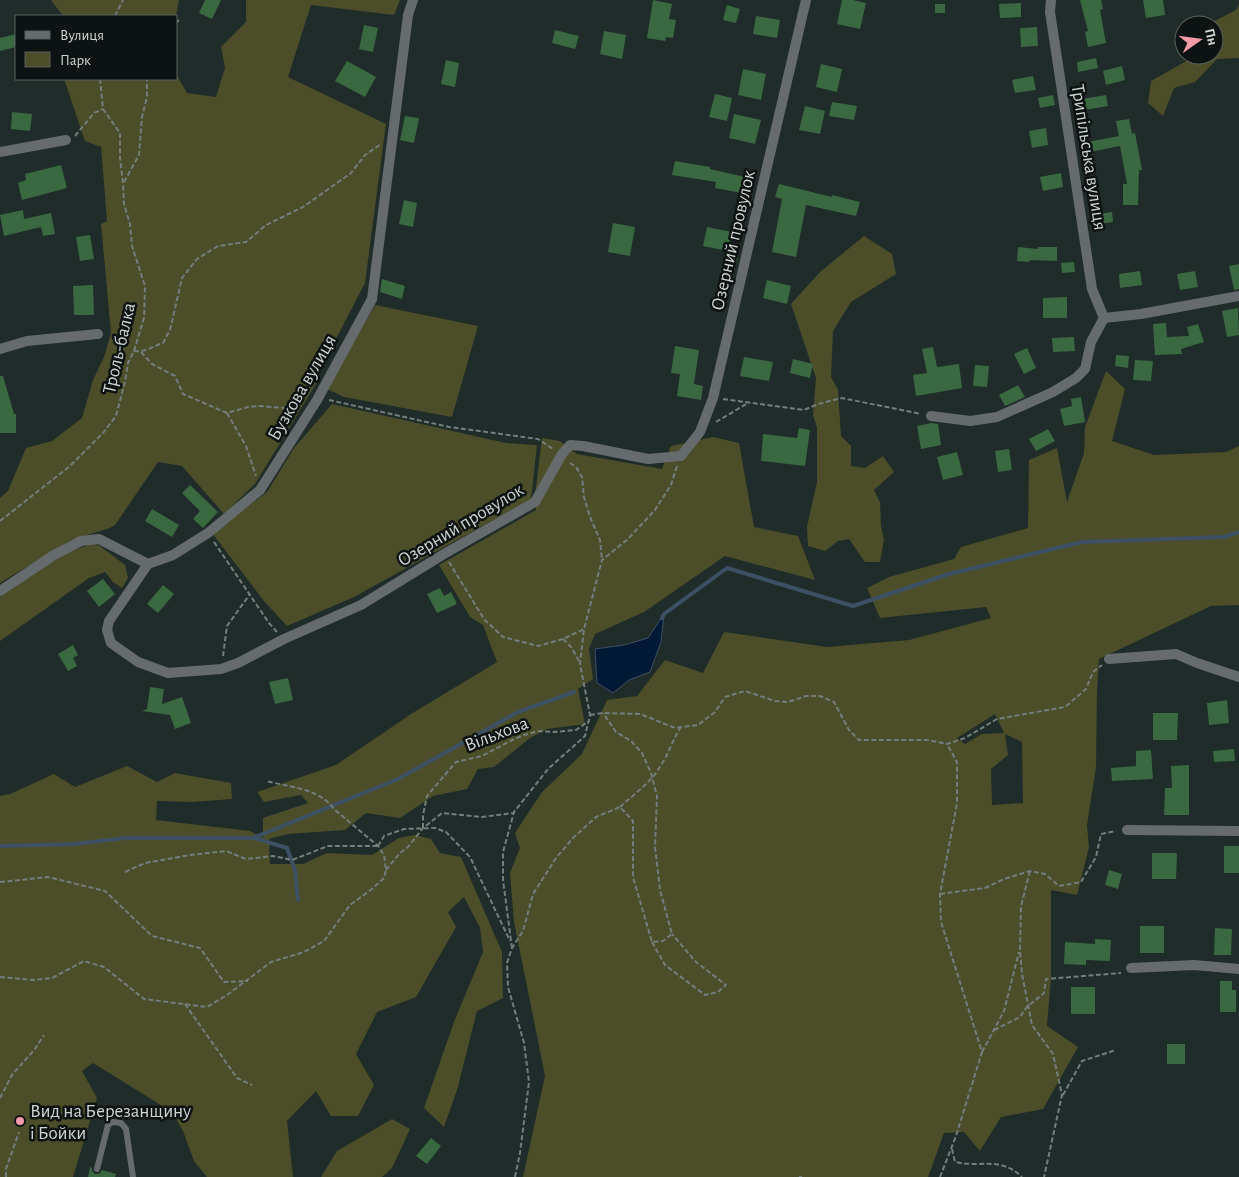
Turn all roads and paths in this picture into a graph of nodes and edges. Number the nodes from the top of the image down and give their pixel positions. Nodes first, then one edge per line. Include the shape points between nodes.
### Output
1 (123, 0) edge
2 (413, 0) edge
3 (806, 0) edge
4 (1051, 0) edge
5 (116, 15) edge
6 (100, 80) edge
7 (147, 80) edge
8 (103, 109) junction
9 (394, 136) junction
10 (66, 140) joint
11 (0, 152) edge
12 (123, 183) junction
13 (1239, 296) edge
14 (1104, 318) junction
15 (98, 334) dead end
16 (0, 349) edge
17 (134, 351) junction
18 (141, 352) junction
19 (713, 398) junction
20 (316, 400) junction
21 (748, 403) junction
22 (227, 413) junction
23 (931, 416) joint
24 (716, 422) dead end
25 (562, 454) junction
26 (681, 456) junction
27 (260, 490) junction
28 (0, 521) edge
29 (208, 533) junction
30 (444, 554) junction
31 (602, 560) junction
32 (148, 564) junction
33 (0, 591) edge
34 (250, 594) junction
35 (584, 629) junction
36 (284, 639) junction
37 (563, 639) junction
38 (1109, 659) joint
39 (580, 664) junction
40 (221, 669) junction
41 (1239, 677) edge
42 (603, 713) junction
43 (590, 715) junction
44 (589, 720) junction
45 (681, 727) junction
46 (947, 744) junction
47 (652, 777) junction
48 (266, 781) dead end
49 (620, 807) junction
50 (514, 812) junction
51 (423, 828) junction
52 (1127, 830) joint
53 (1239, 831) edge
54 (378, 846) junction
55 (386, 870) junction
56 (1030, 871) junction
57 (125, 872) dead end
58 (0, 882) edge
59 (940, 894) junction
60 (672, 934) junction
61 (652, 942) junction
62 (511, 943) junction
63 (512, 948) junction
64 (1020, 950) junction
65 (1131, 968) joint
66 (1239, 969) edge
67 (0, 977) edge
68 (248, 981) junction
69 (185, 1004) junction
70 (1027, 1007) junction
71 (994, 1030) junction
72 (44, 1035) dead end
73 (1116, 1050) dead end
74 (982, 1052) junction
75 (252, 1085) dead end
76 (1062, 1095) junction
77 (0, 1098) edge
78 (19, 1132) dead end
79 (952, 1147) junction
80 (97, 1169) dead end
81 (6, 1177) edge
82 (133, 1177) edge
83 (515, 1177) edge
84 (940, 1177) edge
85 (1022, 1177) edge
86 (1044, 1177) edge

1 - 5 path
2 - 9 street, Бузкова вулиця via 408,15
3 - 19 street, Озерний провулок
4 - 14 street, Трипільська вулиця via 1050,12 1092,289
6 - 8 path, Троль-балка
7 - 12 path via 139,155
8 - 10 path via 94,113 78,134
8 - 12 path, Троль-балка via 120,133
9 - 18 path via 365,155 351,174 303,207 266,225 246,242 218,246 197,259 182,278 170,330 163,343
9 - 20 street, Бузкова вулиця via 372,299
10 - 11 street
12 - 17 path, Троль-балка via 132,246 145,286 144,318
13 - 14 street
14 - 23 street via 1091,342 1085,369 1053,392 997,417 970,421
15 - 16 street via 27,341
17 - 18 path
17 - 28 path, Троль-балка via 128,362 116,416 103,433 70,466
18 - 22 path via 152,364 175,376 183,394
19 - 21 path
19 - 26 street, Озерний провулок via 700,432
20 - 22 path via 284,408 259,406
20 - 25 path via 449,427 538,439
20 - 27 street, Бузкова вулиця
21 - 23 path via 804,410 842,398
21 - 24 path
22 - 27 path via 246,446
25 - 26 street via 570,445 648,459
25 - 30 street, Озерний провулок via 535,502
25 - 31 path via 582,477 590,517 600,540
26 - 31 path via 671,485 655,510 628,539
27 - 29 street, Бузкова вулиця
29 - 32 street, Бузкова вулиця via 173,555
29 - 34 path
30 - 36 street, Озерний провулок via 361,605
30 - 37 path via 484,619 503,637 538,646
31 - 35 path
32 - 33 street via 99,539 82,541 54,555
32 - 40 street, Озерний провулок via 109,621 107,630 111,643 138,662 168,673
34 - 36 path
34 - 40 path via 226,626
35 - 37 path
35 - 39 path
36 - 40 street, Озерний провулок
37 - 39 path
38 - 41 street via 1176,654
38 - 46 path via 1093,672 1086,689 1065,707 997,719 965,738
39 - 43 path
42 - 43 path
42 - 45 path via 640,714 675,728
42 - 47 path via 616,732 642,753
43 - 44 path
44 - 50 path via 585,736 548,769
44 - 51 path, Вільхова via 576,730 539,731 524,735 482,756 456,762 427,796
45 - 46 path via 698,725 715,712 725,697 745,691 775,701 820,696 834,702 849,730 859,740 927,740
45 - 47 path
46 - 59 path via 957,762 957,803
47 - 49 path
47 - 60 path via 657,796 655,847 660,890
48 - 54 path via 313,792 329,802 334,810
49 - 61 path via 632,821 633,877
49 - 63 path via 596,817 556,858 533,894 523,931
50 - 51 path via 482,817 442,813
50 - 62 path via 503,852
51 - 54 path via 404,829 384,836
51 - 55 path
51 - 62 path via 446,832 470,857
52 - 53 street
52 - 56 path via 1101,834 1096,857 1081,882 1058,886 1045,874
54 - 55 path via 384,855
54 - 57 path via 328,846 292,860 273,856 246,860 226,851 145,863
55 - 68 path via 384,878 350,905 324,941 304,952 271,962
56 - 59 path via 985,888
56 - 64 path via 1021,906
58 - 68 path via 48,877 105,890 152,936 200,948 224,982
59 - 74 path via 941,922
60 - 61 path via 663,941
60 - 61 path via 696,962 726,985 718,992 704,994 665,964
62 - 63 path
63 - 83 path via 507,963 508,988 524,1043 529,1082
64 - 70 path
64 - 71 path via 1004,1011
65 - 66 street via 1194,965
65 - 70 path via 1128,972 1046,980 1044,992
67 - 69 path via 52,978 84,961 104,968 144,999
68 - 69 path via 207,1007
69 - 75 path via 237,1078
70 - 71 path via 1020,1017
70 - 76 path via 1032,1025 1053,1054
71 - 74 path
72 - 77 path via 12,1076
73 - 76 path via 1082,1061
74 - 79 path
76 - 86 path
78 - 81 path
79 - 84 path
79 - 85 path via 955,1162 1012,1167
80 - 82 lane via 108,1125 121,1123 126,1129

